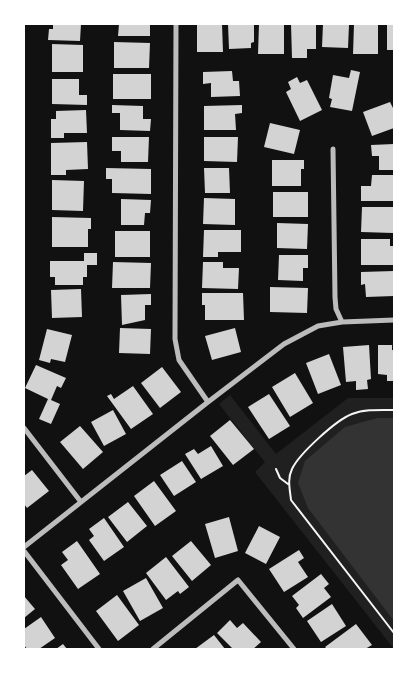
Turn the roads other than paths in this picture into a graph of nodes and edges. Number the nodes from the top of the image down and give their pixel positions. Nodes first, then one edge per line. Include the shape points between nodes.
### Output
1 (176, 24) edge
2 (333, 149) dead end
3 (394, 320) edge
4 (342, 322) junction
5 (208, 402) junction
6 (24, 428) edge
7 (81, 502) junction
8 (24, 549) edge
9 (99, 649) edge
10 (153, 649) edge
11 (294, 649) edge

1 - 5 street via 175,340 179,360
2 - 4 street via 334,297
3 - 4 street
4 - 5 street via 318,326 284,344
5 - 7 street
6 - 7 street
7 - 8 street
8 - 9 street
10 - 11 street via 238,580

